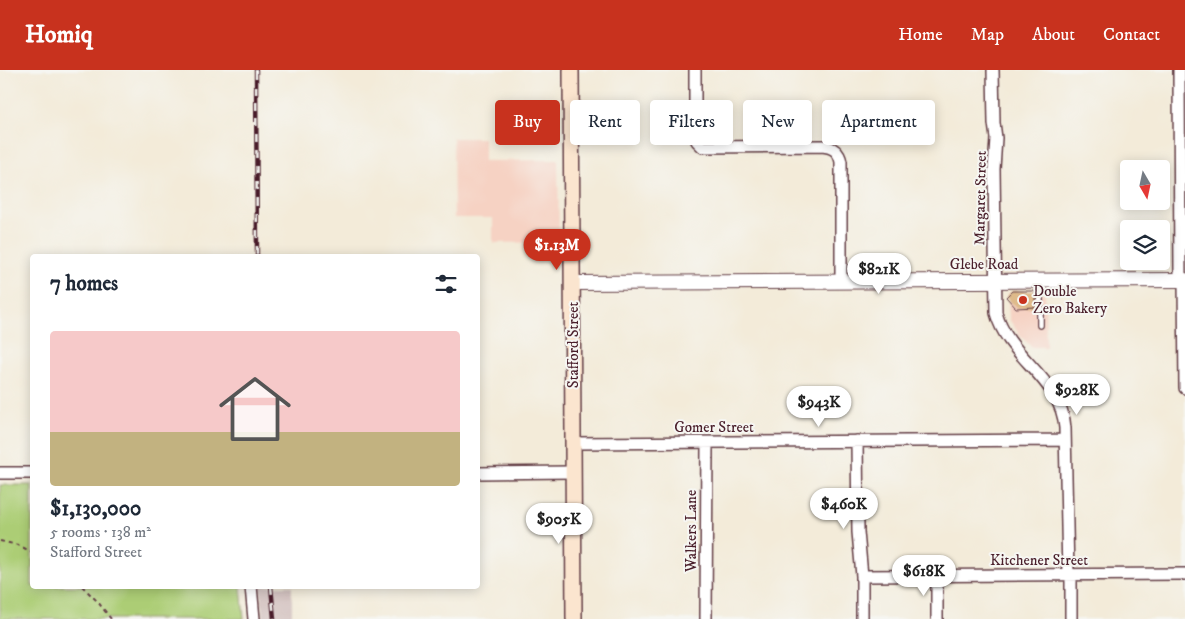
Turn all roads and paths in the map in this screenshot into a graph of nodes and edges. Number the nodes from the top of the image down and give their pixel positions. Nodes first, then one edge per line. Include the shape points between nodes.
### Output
1 (571, 70) edge
2 (695, 70) edge
3 (993, 70) edge
4 (1179, 70) edge
5 (994, 280) junction
6 (1040, 280) junction
7 (1183, 280) edge
8 (841, 281) junction
9 (572, 282) junction
10 (1040, 325) dead end
11 (1185, 388) edge
12 (1065, 440) junction
13 (857, 441) junction
14 (573, 443) junction
15 (707, 443) junction
16 (480, 472) edge
17 (573, 472) junction
18 (0, 473) edge
19 (30, 473) edge
20 (0, 541) edge
21 (30, 551) edge
22 (1185, 574) edge
23 (937, 575) junction
24 (1069, 575) junction
25 (862, 576) junction
26 (85, 589) edge
27 (251, 589) edge
28 (111, 619) edge
29 (254, 619) edge
30 (574, 619) edge
31 (706, 619) edge
32 (862, 619) edge
33 (937, 619) edge
34 (1071, 619) edge

1 - 9 main road, Stafford Street
2 - 8 street via 696,136 703,147 822,146 839,154
3 - 5 street, Margaret Street via 996,138
4 - 7 street
5 - 6 street, Glebe Road
5 - 8 street, Glebe Road
5 - 12 street, Margaret Street via 1000,328 1058,400 1064,418
6 - 7 street, Glebe Road
6 - 10 lane
7 - 11 street
8 - 9 street, Glebe Road
9 - 14 main road, Stafford Street
12 - 13 street, Gomer Street
12 - 24 street, Margaret Street
13 - 15 street, Gomer Street
13 - 25 street
14 - 15 street, Gomer Street
14 - 17 main road, Stafford Street
15 - 31 street, Walkers Lane
16 - 17 street
17 - 30 main road, Stafford Street
18 - 19 street
20 - 21 path
22 - 24 street, Kitchener Street
23 - 24 street, Kitchener Street
23 - 25 street, Kitchener Street
23 - 33 street
24 - 34 street, Margaret Street
25 - 32 street
26 - 28 path
27 - 29 street

